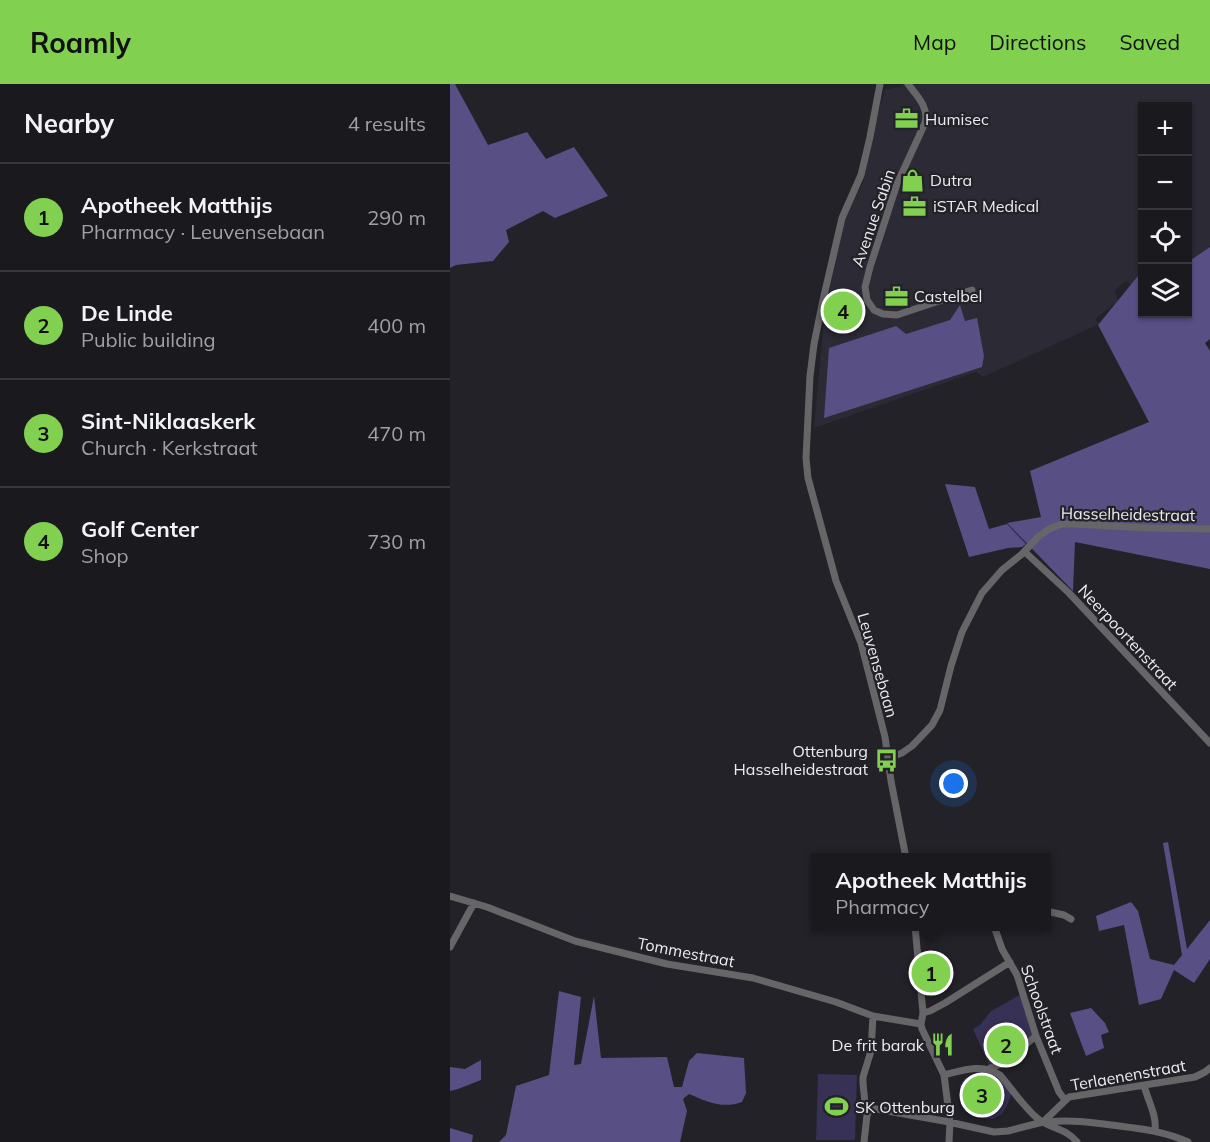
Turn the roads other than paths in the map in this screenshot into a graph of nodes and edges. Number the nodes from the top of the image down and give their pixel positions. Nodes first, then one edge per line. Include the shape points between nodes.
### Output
1 (908, 84) edge
2 (881, 85) edge
3 (972, 290) dead end
4 (1210, 529) edge
5 (1025, 552) junction
6 (1210, 743) edge
7 (888, 758) junction
8 (905, 853) edge
9 (450, 896) edge
10 (474, 903) junction
11 (1051, 912) edge
12 (1071, 919) dead end
13 (915, 931) edge
14 (995, 931) edge
15 (450, 947) edge
16 (1010, 962) junction
17 (923, 1012) junction
18 (873, 1016) junction
19 (921, 1024) junction
20 (1036, 1036) junction
21 (1001, 1065) junction
22 (989, 1068) junction
23 (1210, 1068) edge
24 (944, 1074) junction
25 (1000, 1075) junction
26 (1144, 1085) junction
27 (1065, 1100) junction
28 (870, 1110) junction
29 (950, 1122) junction
30 (1044, 1122) junction
31 (1155, 1130) junction
32 (864, 1142) edge
33 (949, 1142) edge
34 (1077, 1142) edge
35 (1188, 1142) edge

1 - 3 street, Avenue Sabin via 924,106 927,118 897,184 870,267 865,287 867,300 874,310 897,315
2 - 7 street, Leuvensebaan via 861,175 842,218 823,300 812,359 806,468 837,581 861,643
4 - 5 street, Hasselheidestraat via 1062,524 1038,537
5 - 6 street, Neerpoortenstraat via 1069,593
5 - 7 street, Hasselheidestraat via 982,592 962,632 940,710 932,725 912,746
7 - 8 street, Leuvensebaan
9 - 10 street, Tommestraat
10 - 15 street
10 - 18 street, Tommestraat via 574,941 667,964 753,978
11 - 12 street
13 - 17 street
14 - 16 street, Schoolstraat
16 - 17 street via 945,1003
16 - 20 street, Schoolstraat
17 - 19 street
18 - 19 street, Tommestraat
18 - 28 street via 872,1049 863,1077 865,1103
19 - 24 street
20 - 21 street
20 - 27 street, Schoolstraat
21 - 22 street
21 - 25 street
22 - 24 street
22 - 25 street
23 - 26 street, Terlaenenstraat via 1195,1077
24 - 29 street
25 - 30 street
26 - 27 street, Terlaenenstraat
26 - 31 street
27 - 30 street, Terlaenenstraat
28 - 29 street
28 - 32 street
29 - 30 street via 994,1132
29 - 33 street
30 - 31 street via 1092,1122
30 - 34 street via 1065,1131
31 - 35 street

